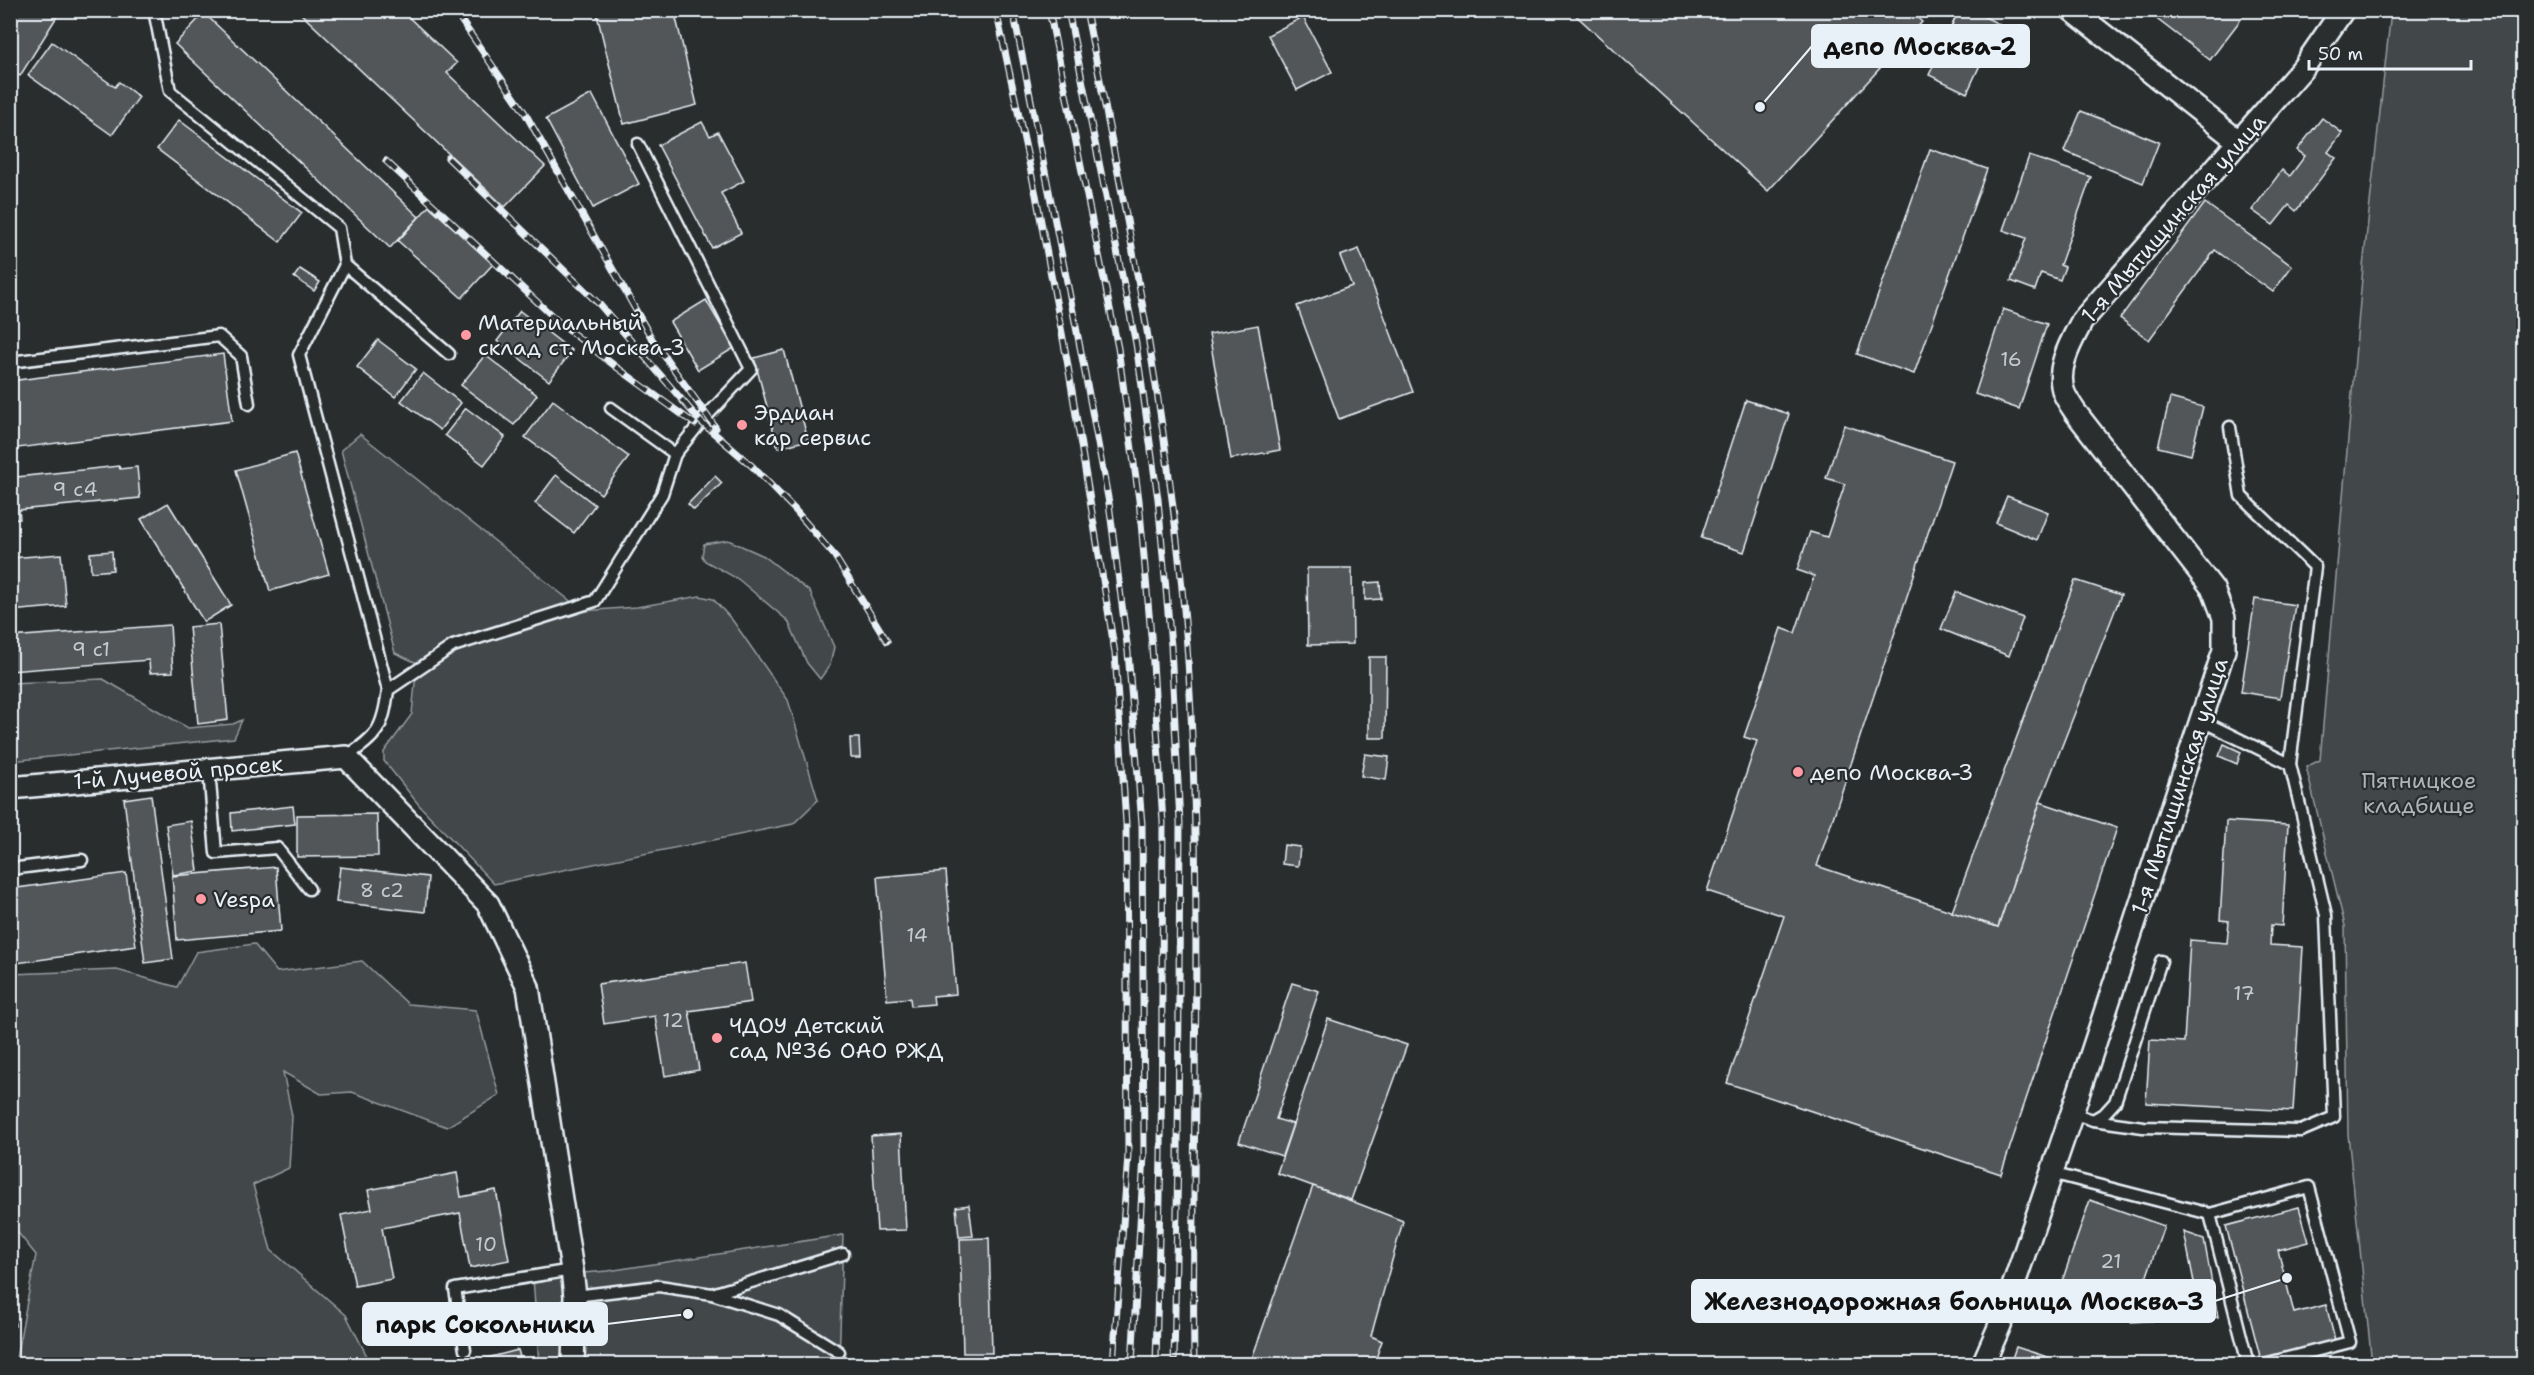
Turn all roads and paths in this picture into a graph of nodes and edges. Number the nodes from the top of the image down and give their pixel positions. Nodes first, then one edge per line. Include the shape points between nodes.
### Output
1 (154, 10) edge
2 (2072, 10) edge
3 (2343, 10) edge
4 (2238, 141) junction
5 (638, 144) dead end
6 (345, 265) junction
7 (449, 354) dead end
8 (10, 362) edge
9 (249, 404) dead end
10 (611, 408) dead end
11 (2230, 427) dead end
12 (675, 454) junction
13 (388, 690) junction
14 (2200, 720) junction
15 (346, 757) junction
16 (2290, 764) junction
17 (209, 770) junction
18 (10, 788) edge
19 (82, 860) dead end
20 (10, 869) edge
21 (309, 889) dead end
22 (2161, 961) dead end
23 (2072, 1113) junction
24 (2093, 1120) junction
25 (2051, 1173) junction
26 (2210, 1214) junction
27 (843, 1254) dead end
28 (572, 1270) junction
29 (712, 1294) junction
30 (575, 1296) junction
31 (465, 1350) dead end
32 (839, 1353) dead end
33 (573, 1365) edge
34 (1983, 1365) edge
35 (2248, 1365) edge
36 (2264, 1365) edge

1 - 6 lane via 170,91 339,228
2 - 4 street
3 - 4 street, 1-я Мытищинская улица via 2302,68
4 - 14 street, 1-я Мытищинская улица via 2082,321 2062,370 2064,392 2076,413 2212,589 2224,618 2224,650
5 - 12 lane via 751,369
6 - 7 lane
6 - 13 lane via 299,355
8 - 9 lane via 219,336 242,356
10 - 12 lane
11 - 16 lane via 2241,496 2315,567
12 - 13 lane via 662,494 595,600 453,646
13 - 15 lane via 384,718 372,740
14 - 16 lane
14 - 23 street, 1-я Мытищинская улица
15 - 17 street, 1-й Лучевой просек
15 - 28 street via 488,904 528,987
16 - 24 lane via 2326,915 2334,1118 2301,1131 2143,1127
17 - 18 street, 1-й Лучевой просек
17 - 21 lane via 216,853 277,848
19 - 20 lane
22 - 24 lane via 2115,1102
23 - 24 lane
23 - 25 street, 1-я Мытищинская улица
25 - 26 lane
25 - 34 street, 1-я Мытищинская улица
26 - 35 lane
26 - 36 lane via 2309,1187 2350,1342
27 - 29 lane
28 - 30 street
28 - 31 lane via 455,1289
29 - 30 lane via 659,1286
29 - 32 lane via 778,1315
30 - 33 street

